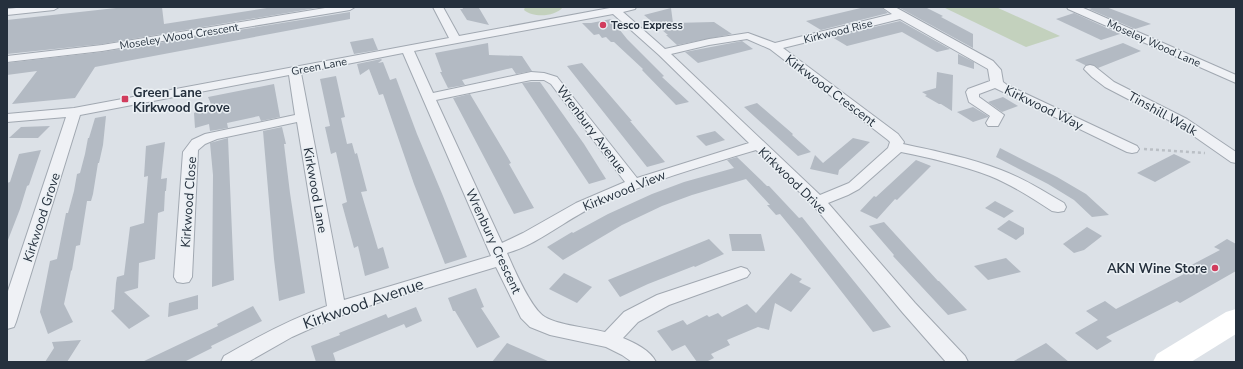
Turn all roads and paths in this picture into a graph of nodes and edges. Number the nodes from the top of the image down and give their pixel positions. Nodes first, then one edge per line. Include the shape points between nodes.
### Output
1 (54, 7) edge
2 (350, 7) edge
3 (438, 7) edge
4 (631, 7) edge
5 (887, 7) edge
6 (1072, 7) edge
7 (615, 10) junction
8 (7, 12) edge
9 (902, 15) junction
10 (456, 40) junction
11 (774, 47) junction
12 (407, 49) junction
13 (663, 53) junction
14 (7, 59) edge
15 (1090, 69) dead end
16 (294, 70) junction
17 (1236, 79) edge
18 (996, 83) junction
19 (428, 98) junction
20 (74, 112) junction
21 (303, 117) junction
22 (7, 118) edge
23 (993, 123) dead end
24 (758, 145) junction
25 (897, 147) junction
26 (1132, 149) joint
27 (1207, 153) dead end
28 (1236, 159) edge
29 (634, 184) junction
30 (818, 201) junction
31 (1058, 207) dead end
32 (499, 255) junction
33 (741, 273) dead end
34 (183, 277) dead end
35 (337, 310) junction
36 (1236, 320) edge
37 (7, 322) edge
38 (608, 340) junction
39 (231, 362) edge
40 (646, 362) edge
41 (958, 362) edge
42 (1167, 362) edge

1 - 8 street
2 - 14 street, Moseley Wood Crescent via 102,48
3 - 10 street
4 - 7 street, Green Lane
5 - 9 street, Kirkwood Way
6 - 17 street, Moseley Wood Lane
7 - 10 street, Green Lane
7 - 13 street, Kirkwood Drive
9 - 11 street, Kirkwood Rise
9 - 18 street, Kirkwood Way via 989,62 997,71
10 - 12 street, Green Lane
11 - 13 street, Kirkwood Crescent via 748,36
11 - 25 street, Kirkwood Crescent via 888,132 897,142
12 - 16 street, Green Lane
12 - 19 street, Wrenbury Crescent
13 - 24 street, Kirkwood Drive
15 - 28 street, Tinshill Walk via 1107,83 1217,143
16 - 20 street, Green Lane
16 - 21 street, Kirkwood Lane
18 - 23 street via 972,92 973,99 997,115
18 - 26 street, Kirkwood Way
19 - 29 street, Wrenbury Avenue via 531,76 551,78
19 - 32 street, Wrenbury Crescent
20 - 22 street, Green Lane
20 - 37 street, Kirkwood Grove
21 - 34 street, Kirkwood Close via 214,136 193,146 190,152
21 - 35 street, Kirkwood Lane
24 - 29 street, Kirkwood View
24 - 30 street, Kirkwood Drive
25 - 30 street via 854,186
25 - 31 street via 942,157 997,174
26 - 27 path
29 - 32 street, Kirkwood View via 562,217
30 - 41 street, Kirkwood Drive
32 - 35 street, Kirkwood Avenue
32 - 38 street, Wrenbury Crescent via 528,313 537,322 566,333
33 - 38 street via 663,300 631,317
35 - 39 street, Kirkwood Avenue via 277,336
36 - 42 street
38 - 40 street, Wrenbury Crescent via 629,349

